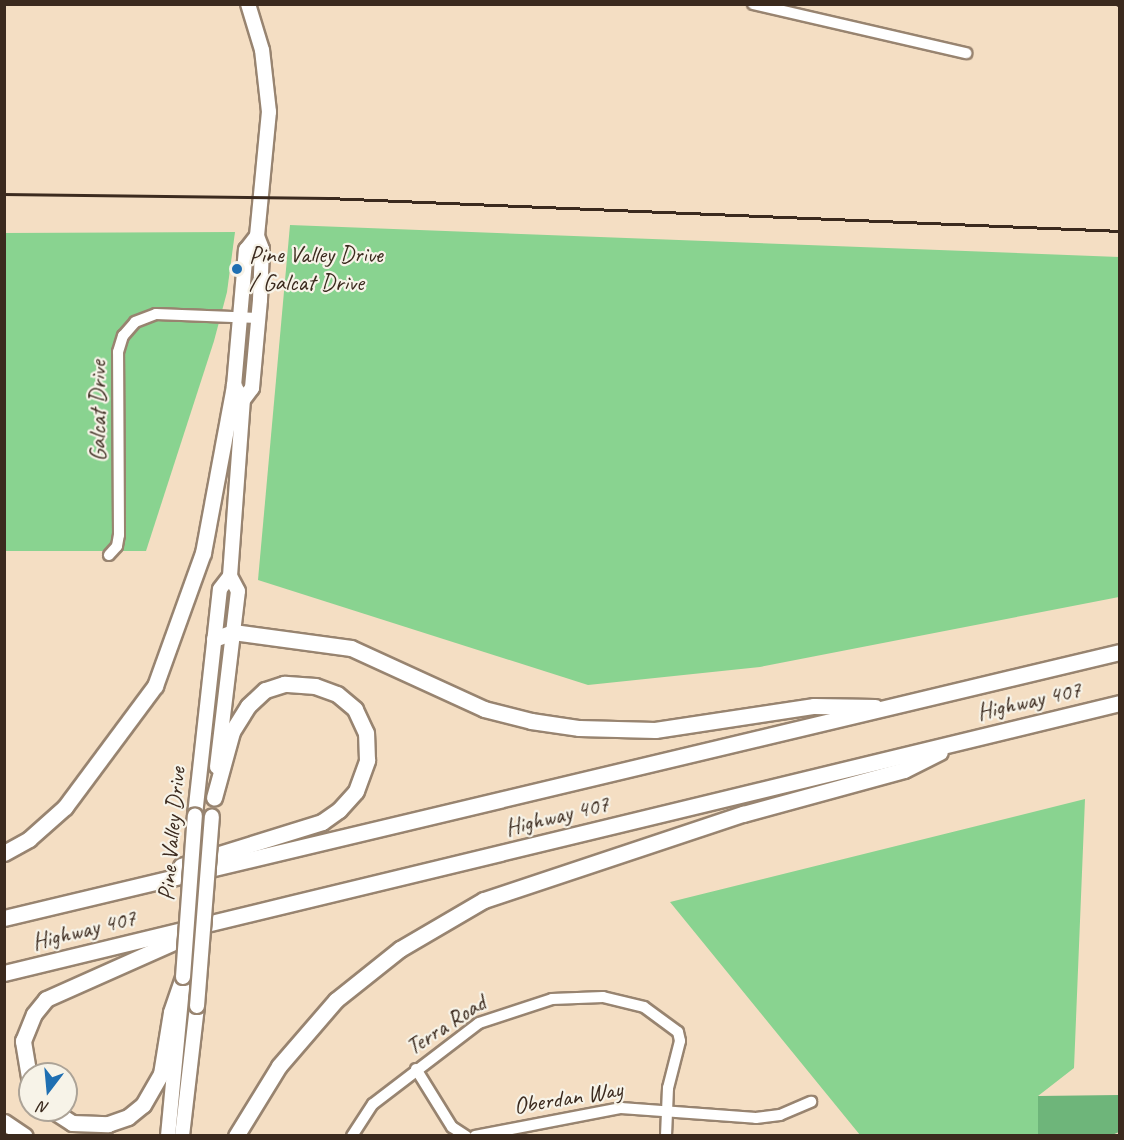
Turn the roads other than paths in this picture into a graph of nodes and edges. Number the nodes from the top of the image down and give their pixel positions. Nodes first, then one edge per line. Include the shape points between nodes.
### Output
1 (248, 4) edge
2 (753, 4) edge
3 (966, 53) dead end
4 (257, 236) junction
5 (241, 317) junction
6 (258, 318) junction
7 (234, 386) junction
8 (243, 400) junction
9 (109, 555) dead end
10 (230, 576) junction
11 (233, 632) junction
12 (214, 639) junction
13 (1119, 652) edge
14 (1119, 703) edge
15 (899, 707) junction
16 (964, 740) junction
17 (214, 798) junction
18 (4, 853) edge
19 (112, 892) junction
20 (4, 918) edge
21 (224, 920) junction
22 (4, 973) edge
23 (183, 977) joint
24 (178, 1003) junction
25 (26, 1062) edge
26 (416, 1069) junction
27 (811, 1102) dead end
28 (668, 1111) junction
29 (4, 1122) edge
30 (70, 1122) edge
31 (25, 1136) edge
32 (168, 1136) edge
33 (182, 1136) edge
34 (236, 1136) edge
35 (352, 1136) edge
36 (466, 1136) edge
37 (475, 1136) edge
38 (666, 1136) edge

1 - 4 main road, Pine Valley Drive via 262,50 269,112
2 - 3 street
4 - 5 main road, Pine Valley Drive via 246,250
4 - 6 main road, Pine Valley Drive via 262,249
5 - 6 street, Galcat Drive
5 - 7 main road, Pine Valley Drive
5 - 9 street, Galcat Drive via 150,315 135,322 123,336 118,352 118,535 117,546
6 - 8 main road, Pine Valley Drive via 252,388
7 - 8 main road
7 - 18 highway via 204,553 155,686 65,807 29,839
8 - 10 main road, Pine Valley Drive
10 - 11 main road, Pine Valley Drive via 238,591
10 - 12 main road, Pine Valley Drive via 220,588
11 - 12 highway
11 - 15 highway via 351,648 484,709 531,722 579,728 655,730 814,706
11 - 17 main road, Pine Valley Drive
12 - 23 main road, Pine Valley Drive, bridge
13 - 15 highway, Highway 407
14 - 16 highway, Highway 407
15 - 19 highway, Highway 407
16 - 21 highway, Highway 407
16 - 34 highway via 904,770 641,845 475,905 400,949 336,1000 279,1066
17 - 19 highway via 232,732 248,706 265,690 284,684 315,686 337,694 355,709 366,733 367,760 356,791 339,810 322,822 195,861
17 - 33 main road, Pine Valley Drive, bridge
19 - 20 highway, Highway 407
21 - 22 highway, Highway 407
21 - 25 highway via 46,999 34,1014 23,1041
23 - 24 highway
24 - 30 highway via 161,1074 143,1105 128,1117 99,1125
24 - 32 main road
26 - 28 street, Terra Road via 479,1023 505,1012 552,999 603,997 644,1007 678,1032 680,1041 668,1088
26 - 35 street, Terra Road via 374,1104
26 - 36 street via 452,1126
27 - 28 street, Oberdan Way via 756,1118
28 - 37 street, Oberdan Way via 621,1108
28 - 38 street
29 - 31 highway

